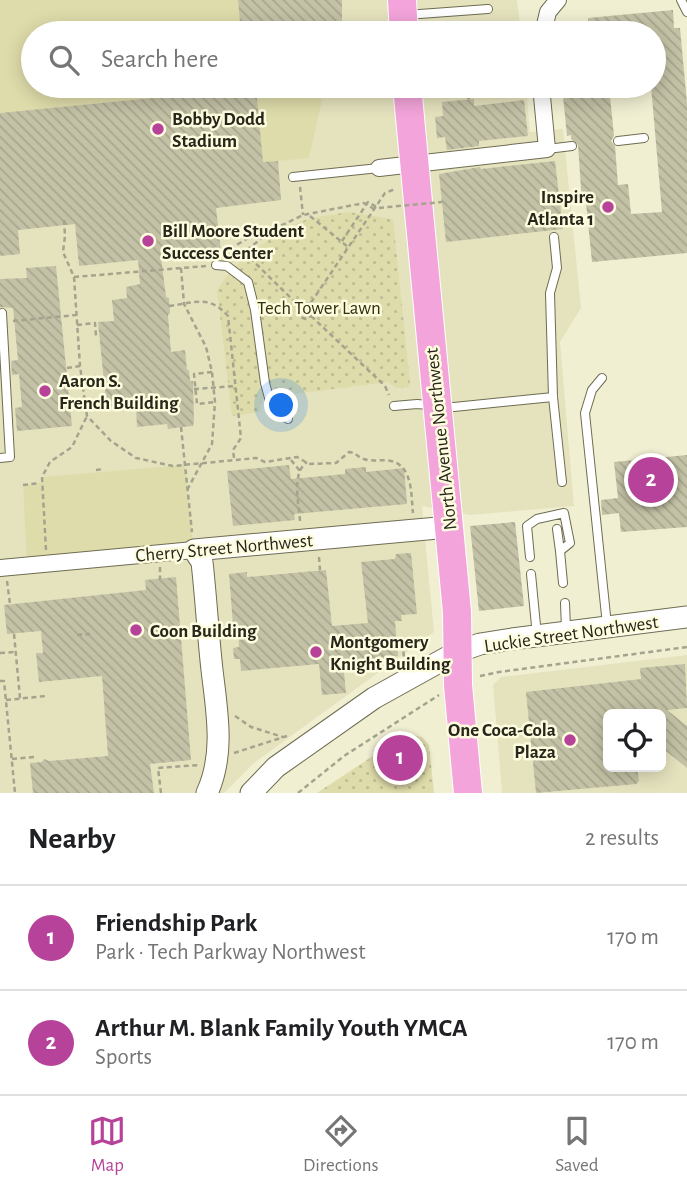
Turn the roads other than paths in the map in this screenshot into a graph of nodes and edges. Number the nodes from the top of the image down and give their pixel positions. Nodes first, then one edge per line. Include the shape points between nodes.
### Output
1 (558, 0) edge
2 (681, 0) edge
3 (488, 9) dead end
4 (687, 12) edge
5 (403, 16) edge
6 (546, 21) edge
7 (408, 98) edge
8 (542, 98) edge
9 (644, 138) dead end
10 (618, 141) dead end
11 (572, 146) dead end
12 (547, 149) junction
13 (413, 164) junction
14 (379, 168) joint
15 (293, 177) dead end
16 (554, 237) dead end
17 (216, 265) road end
18 (0, 314) edge
19 (602, 378) dead end
20 (552, 397) junction
21 (394, 406) road end
22 (436, 406) junction
23 (288, 419) dead end
24 (0, 458) edge
25 (562, 482) dead end
26 (449, 527) junction
27 (557, 529) dead end
28 (194, 550) junction
29 (560, 551) junction
30 (530, 557) dead end
31 (0, 568) edge
32 (531, 574) dead end
33 (563, 583) dead end
34 (565, 603) dead end
35 (687, 617) edge
36 (607, 627) junction
37 (566, 632) junction
38 (537, 636) junction
39 (457, 652) junction
40 (208, 793) edge
41 (251, 793) edge
42 (468, 793) edge

1 - 6 street
2 - 4 lane
3 - 5 lane
7 - 13 highway, North Avenue Northwest
8 - 12 street
9 - 10 lane
11 - 12 lane
12 - 13 street
13 - 14 street
13 - 22 highway, North Avenue Northwest
14 - 15 lane
16 - 20 lane
17 - 23 lane via 227,266 248,282 272,409
18 - 24 lane via 10,457
19 - 36 lane via 592,390 585,413
20 - 22 lane
20 - 25 lane
21 - 22 lane
22 - 26 highway, North Avenue Northwest
26 - 28 street, Cherry Street Northwest
26 - 39 highway, North Avenue Northwest
27 - 29 lane
28 - 31 street, Cherry Street Northwest
28 - 40 street via 202,562 216,698 218,755
29 - 30 lane via 570,544 564,513 527,526
29 - 33 lane
32 - 38 lane
34 - 37 lane
35 - 36 street, Luckie Street Northwest
36 - 37 street, Luckie Street Northwest
37 - 38 street, Luckie Street Northwest
38 - 39 street, Luckie Street Northwest
39 - 41 street, Luckie Street Northwest via 374,698 276,767
39 - 42 highway, North Avenue Northwest

